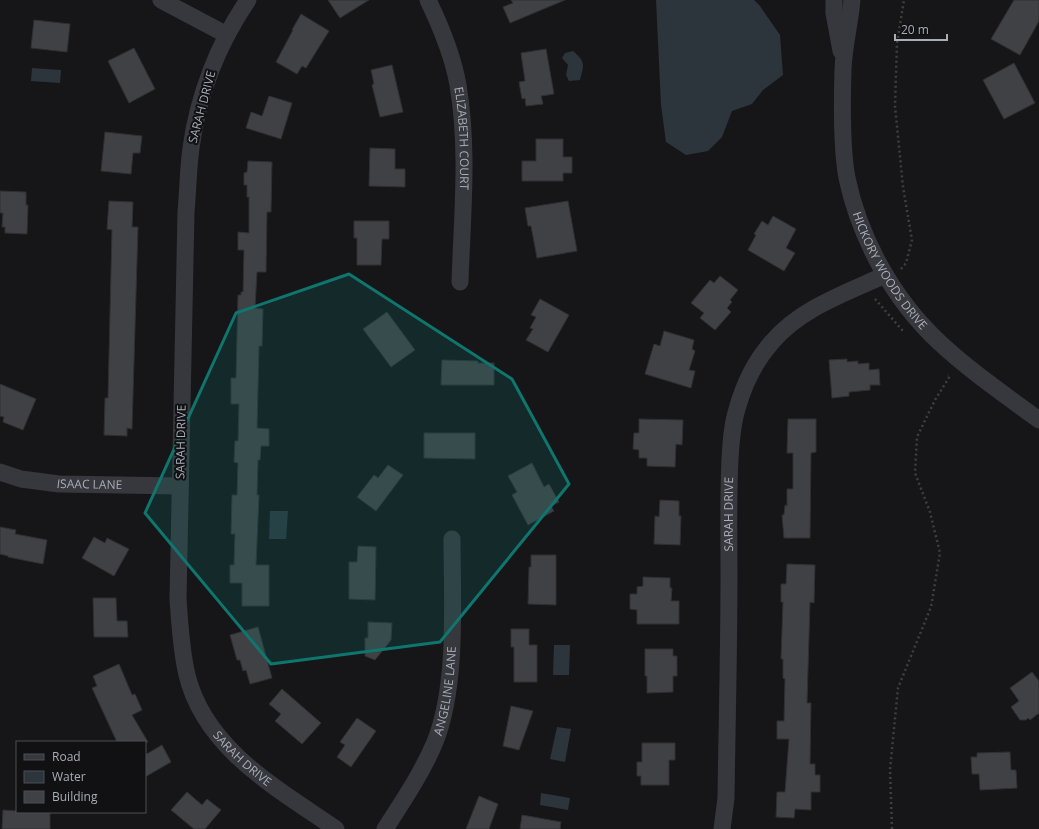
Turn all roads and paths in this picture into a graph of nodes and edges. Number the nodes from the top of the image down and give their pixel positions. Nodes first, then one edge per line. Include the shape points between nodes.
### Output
1 (161, 0) edge
2 (248, 0) edge
3 (428, 0) edge
4 (834, 0) edge
5 (852, 0) edge
6 (904, 0) edge
7 (227, 35) junction
8 (843, 67) junction
9 (906, 263) dead end
10 (885, 275) junction
11 (460, 282) dead end
12 (950, 376) dead end
13 (1039, 420) edge
14 (0, 472) edge
15 (180, 486) junction
16 (452, 539) dead end
17 (336, 829) edge
18 (385, 829) edge
19 (722, 829) edge
20 (892, 829) edge

1 - 7 street
2 - 7 street, SARAH DRIVE
3 - 11 street, ELIZABETH COURT via 439,23 458,85 463,177
4 - 8 street, HICKORY WOODS DRIVE
5 - 8 street, HICKORY WOODS DRIVE
6 - 9 path via 897,43 895,106 903,187 912,240
7 - 15 street, SARAH DRIVE via 215,61 199,110 191,148 186,212
8 - 10 street, HICKORY WOODS DRIVE via 844,150 847,177 866,237
10 - 13 street, HICKORY WOODS DRIVE via 912,314 939,342
10 - 19 street, SARAH DRIVE via 812,309 772,341 751,373 737,409 732,434 729,486 726,798
12 - 20 path via 917,437 915,473 930,512 940,553 930,607 898,688 890,770
14 - 15 street, ISAAC LANE via 21,479 59,484
15 - 17 street, SARAH DRIVE via 178,600 187,676 196,700 215,732 232,751 271,784
16 - 18 street, ANGELINE LANE via 452,640 443,718 435,742 412,788

